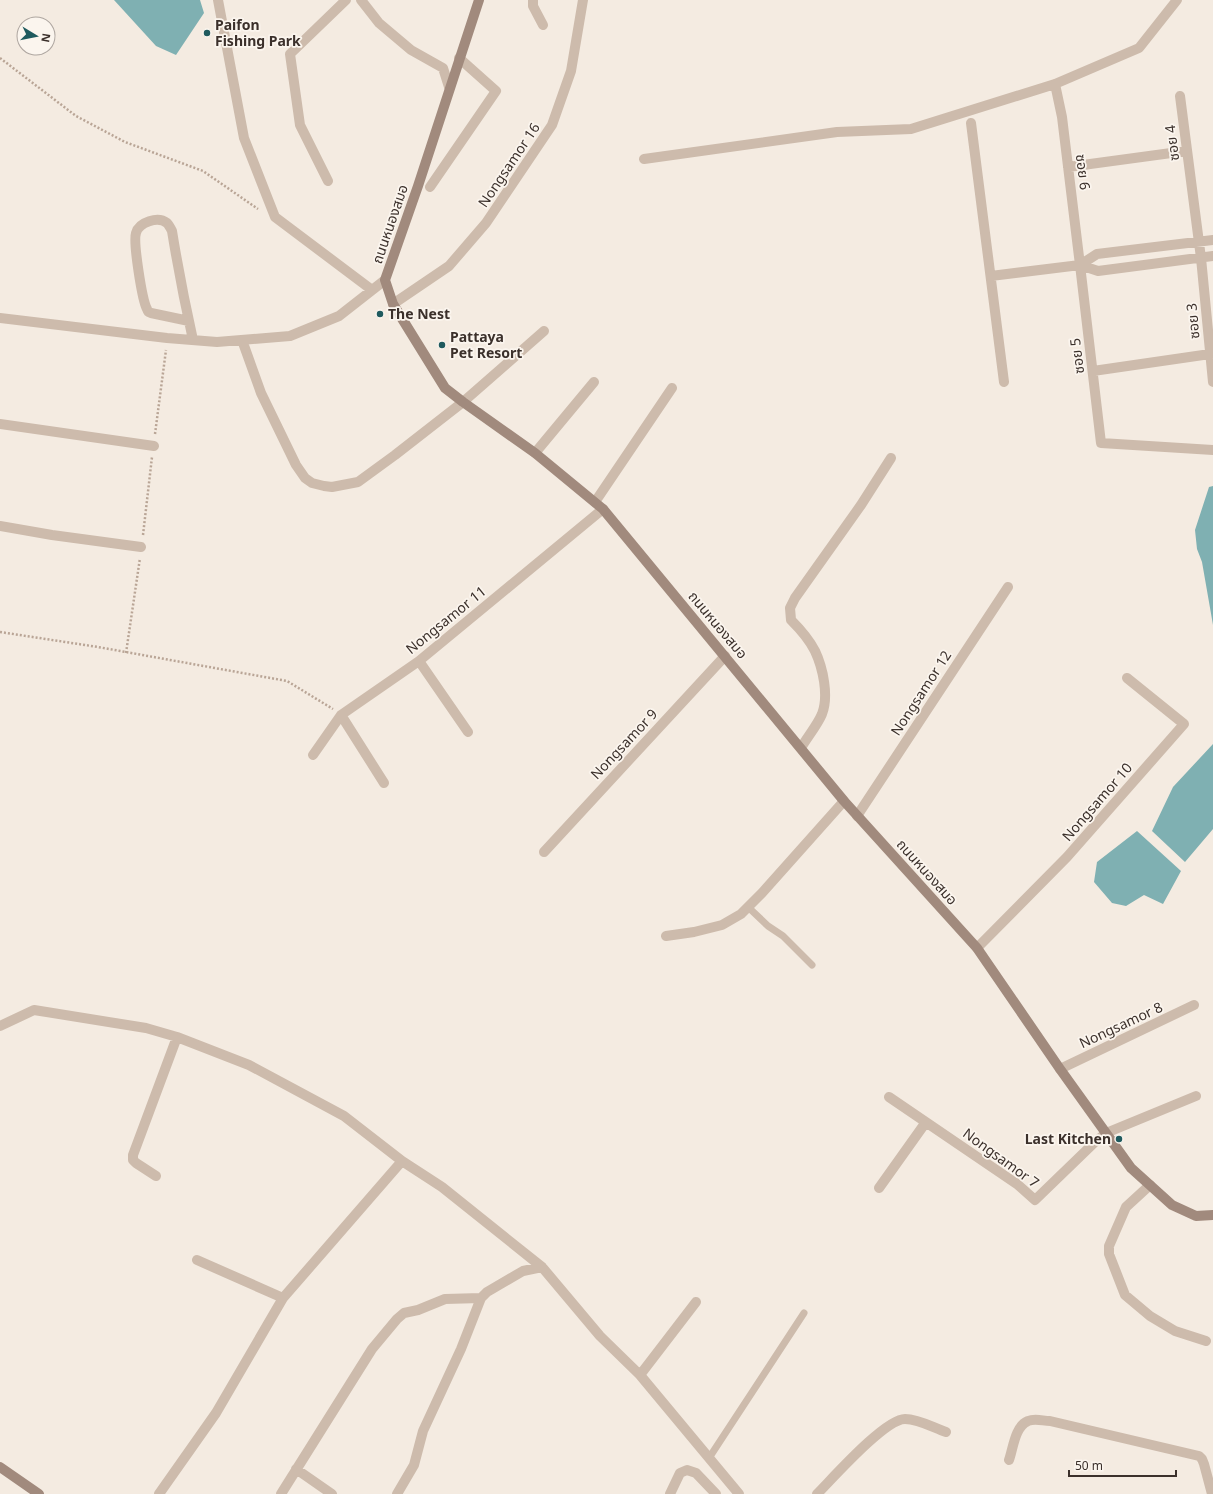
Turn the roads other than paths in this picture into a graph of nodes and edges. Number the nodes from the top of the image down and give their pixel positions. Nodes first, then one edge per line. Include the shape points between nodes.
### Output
1 (218, 0) edge
2 (346, 0) edge
3 (361, 0) edge
4 (479, 0) edge
5 (533, 0) edge
6 (583, 0) edge
7 (1177, 0) edge
8 (543, 25) dead end
9 (459, 58) junction
10 (1055, 84) junction
11 (449, 88) junction
12 (1180, 96) dead end
13 (971, 123) dead end
14 (1186, 151) junction
15 (644, 160) dead end
16 (1068, 167) junction
17 (328, 181) dead end
18 (430, 187) dead end
19 (1213, 240) edge
20 (1199, 242) junction
21 (1213, 256) edge
22 (1201, 258) junction
23 (1080, 265) junction
24 (991, 276) junction
25 (385, 280) junction
26 (372, 290) junction
27 (393, 304) junction
28 (0, 318) edge
29 (189, 321) junction
30 (544, 331) dead end
31 (193, 340) junction
32 (242, 340) junction
33 (1210, 354) junction
34 (1093, 371) junction
35 (594, 382) dead end
36 (1004, 382) dead end
37 (1213, 382) edge
38 (672, 388) dead end
39 (463, 402) junction
40 (0, 424) edge
41 (154, 446) road end
42 (1213, 450) edge
43 (535, 453) junction
44 (891, 458) dead end
45 (599, 505) junction
46 (0, 526) edge
47 (141, 547) road end
48 (1008, 587) dead end
49 (725, 656) junction
50 (419, 661) junction
51 (1127, 678) dead end
52 (342, 715) junction
53 (468, 732) dead end
54 (801, 748) junction
55 (313, 755) dead end
56 (384, 783) dead end
57 (844, 801) junction
58 (857, 816) junction
59 (544, 852) dead end
60 (748, 907) junction
61 (666, 936) dead end
62 (977, 948) junction
63 (812, 965) dead end
64 (1194, 1005) dead end
65 (0, 1026) edge
66 (177, 1037) junction
67 (1060, 1069) junction
68 (1196, 1096) dead end
69 (889, 1097) dead end
70 (926, 1122) junction
71 (1106, 1133) junction
72 (402, 1161) junction
73 (156, 1176) dead end
74 (1150, 1185) junction
75 (879, 1188) dead end
76 (1213, 1215) edge
77 (196, 1260) dead end
78 (542, 1267) junction
79 (283, 1298) junction
80 (481, 1298) junction
81 (696, 1302) dead end
82 (804, 1313) dead end
83 (1206, 1341) dead end
84 (640, 1374) junction
85 (946, 1432) dead end
86 (708, 1458) junction
87 (1009, 1460) dead end
88 (0, 1467) edge
89 (296, 1469) junction
90 (39, 1494) edge
91 (159, 1494) edge
92 (281, 1494) edge
93 (332, 1494) edge
94 (397, 1494) edge
95 (670, 1494) edge
96 (716, 1494) edge
97 (738, 1494) edge
98 (817, 1494) edge
99 (1212, 1494) edge

1 - 26 street via 244,138 275,217
2 - 17 street via 290,54 300,125
3 - 11 street via 379,23 411,50 443,68
4 - 9 street, ถนนหนองสมอ
5 - 8 street via 533,6
6 - 27 street, Nongsamor 16 via 570,71 552,125 486,223 449,266
7 - 10 street via 1139,48
9 - 11 street, ถนนหนองสมอ
9 - 18 street via 496,91
10 - 15 street via 911,129 837,132
10 - 16 street, ซอย 6
11 - 25 street, ถนนหนองสมอ
12 - 14 street, ซอย 4
13 - 24 street
14 - 16 street
14 - 20 street, ซอย 4
16 - 23 street, ซอย 6
19 - 20 street
20 - 22 street, ซอย 4
20 - 23 street via 1097,254
21 - 22 street
22 - 23 street via 1098,271
22 - 33 street, ซอย 3
23 - 24 street
23 - 34 street, ซอย 5
24 - 36 street
25 - 26 street
25 - 27 street, ถนนหนองสมอ
26 - 32 street via 339,316 290,336
27 - 39 street, ถนนหนองสมอ via 445,388
28 - 31 street
29 - 29 street via 172,231 167,223 153,220 142,225 136,233 137,255 147,311
29 - 31 street
30 - 39 street
31 - 32 street
32 - 39 street via 261,393 296,465 312,483 332,487 358,482
33 - 34 street
33 - 37 street, ซอย 3
34 - 42 street, ซอย 5 via 1101,444
35 - 43 street
38 - 45 street, Nongsamor 11
39 - 43 street, ถนนหนองสมอ
40 - 41 street
43 - 45 street, ถนนหนองสมอ
44 - 54 street via 790,608 791,620 815,651 826,700 822,715
45 - 49 street, ถนนหนองสมอ
45 - 50 street, Nongsamor 11
46 - 47 street via 52,536
48 - 58 street, Nongsamor 12
49 - 54 street, ถนนหนองสมอ
49 - 59 street, Nongsamor 9
50 - 52 street, Nongsamor 11
50 - 53 street
51 - 62 street, Nongsamor 10 via 1184,724 1067,857
52 - 55 street, Nongsamor 11
52 - 56 street
54 - 57 street, ถนนหนองสมอ
57 - 58 street, ถนนหนองสมอ
57 - 60 street
58 - 62 street, ถนนหนองสมอ
60 - 61 street via 722,926
60 - 63 lane via 783,936
62 - 67 street, ถนนหนองสมอ
64 - 67 street, Nongsamor 8
65 - 66 street via 34,1010 146,1028
66 - 72 street via 249,1065 344,1116
66 - 73 street via 133,1155 136,1163
67 - 71 street, ถนนหนองสมอ
68 - 71 street
69 - 70 street, Nongsamor 7
70 - 71 street, Nongsamor 7 via 1017,1184 1035,1200
70 - 75 street
71 - 74 street, ถนนหนองสมอ via 1131,1168
72 - 78 street via 442,1187
72 - 79 street
74 - 76 street, ถนนหนองสมอ via 1172,1205 1196,1216
74 - 83 street via 1126,1207 1109,1246 1109,1254 1125,1294 1150,1316 1175,1331
77 - 79 street
78 - 80 street via 523,1271
78 - 84 street via 600,1336
79 - 91 street via 216,1413
80 - 89 street via 445,1299 422,1309 404,1313 397,1319 372,1349
80 - 94 street via 424,1430 414,1465
81 - 84 street
82 - 86 lane
84 - 86 street
85 - 98 street via 912,1420 900,1420 868,1442
86 - 97 street
87 - 99 street via 1023,1425 1028,1421 1050,1421 1199,1456 1204,1464
88 - 90 street
89 - 92 street
89 - 93 street
95 - 96 street via 680,1473 687,1470 696,1473

